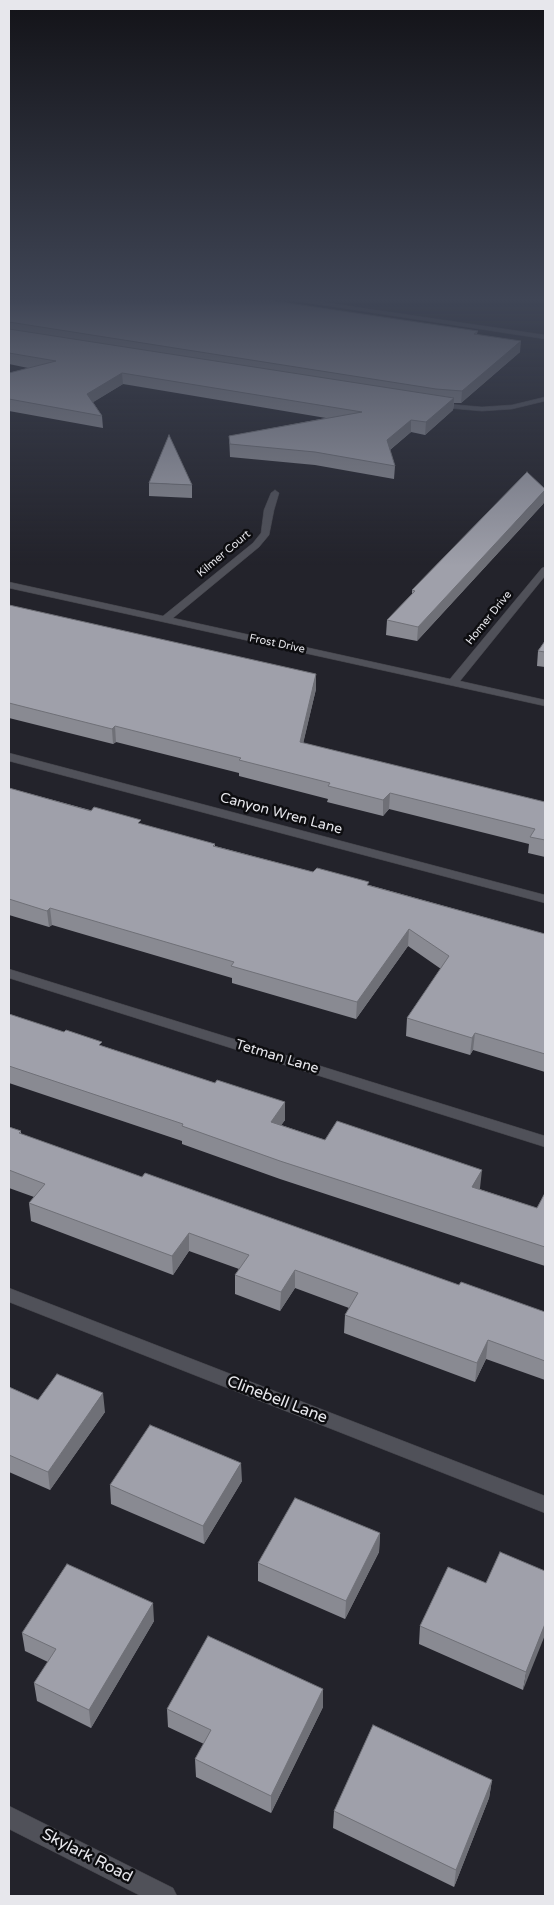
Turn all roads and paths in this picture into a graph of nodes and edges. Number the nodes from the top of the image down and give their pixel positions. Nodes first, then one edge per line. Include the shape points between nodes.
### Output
1 (545, 399) edge
2 (426, 404) edge
3 (275, 493) dead end
4 (545, 570) edge
5 (9, 585) edge
6 (164, 620) junction
7 (453, 682) junction
8 (545, 703) edge
9 (9, 758) edge
10 (545, 899) edge
11 (9, 973) edge
12 (545, 1142) edge
13 (9, 1295) edge
14 (545, 1505) edge
15 (9, 1817) edge
16 (165, 1896) edge

1 - 2 street via 515,410
3 - 6 street, Kilmer Court via 266,533 261,539
4 - 7 street, Homer Drive
5 - 6 street, Frost Drive
6 - 7 street, Frost Drive
7 - 8 street, Frost Drive
9 - 10 street, Canyon Wren Lane
11 - 12 street, Tetman Lane
13 - 14 street, Clinebell Lane
15 - 16 street, Skylark Road

